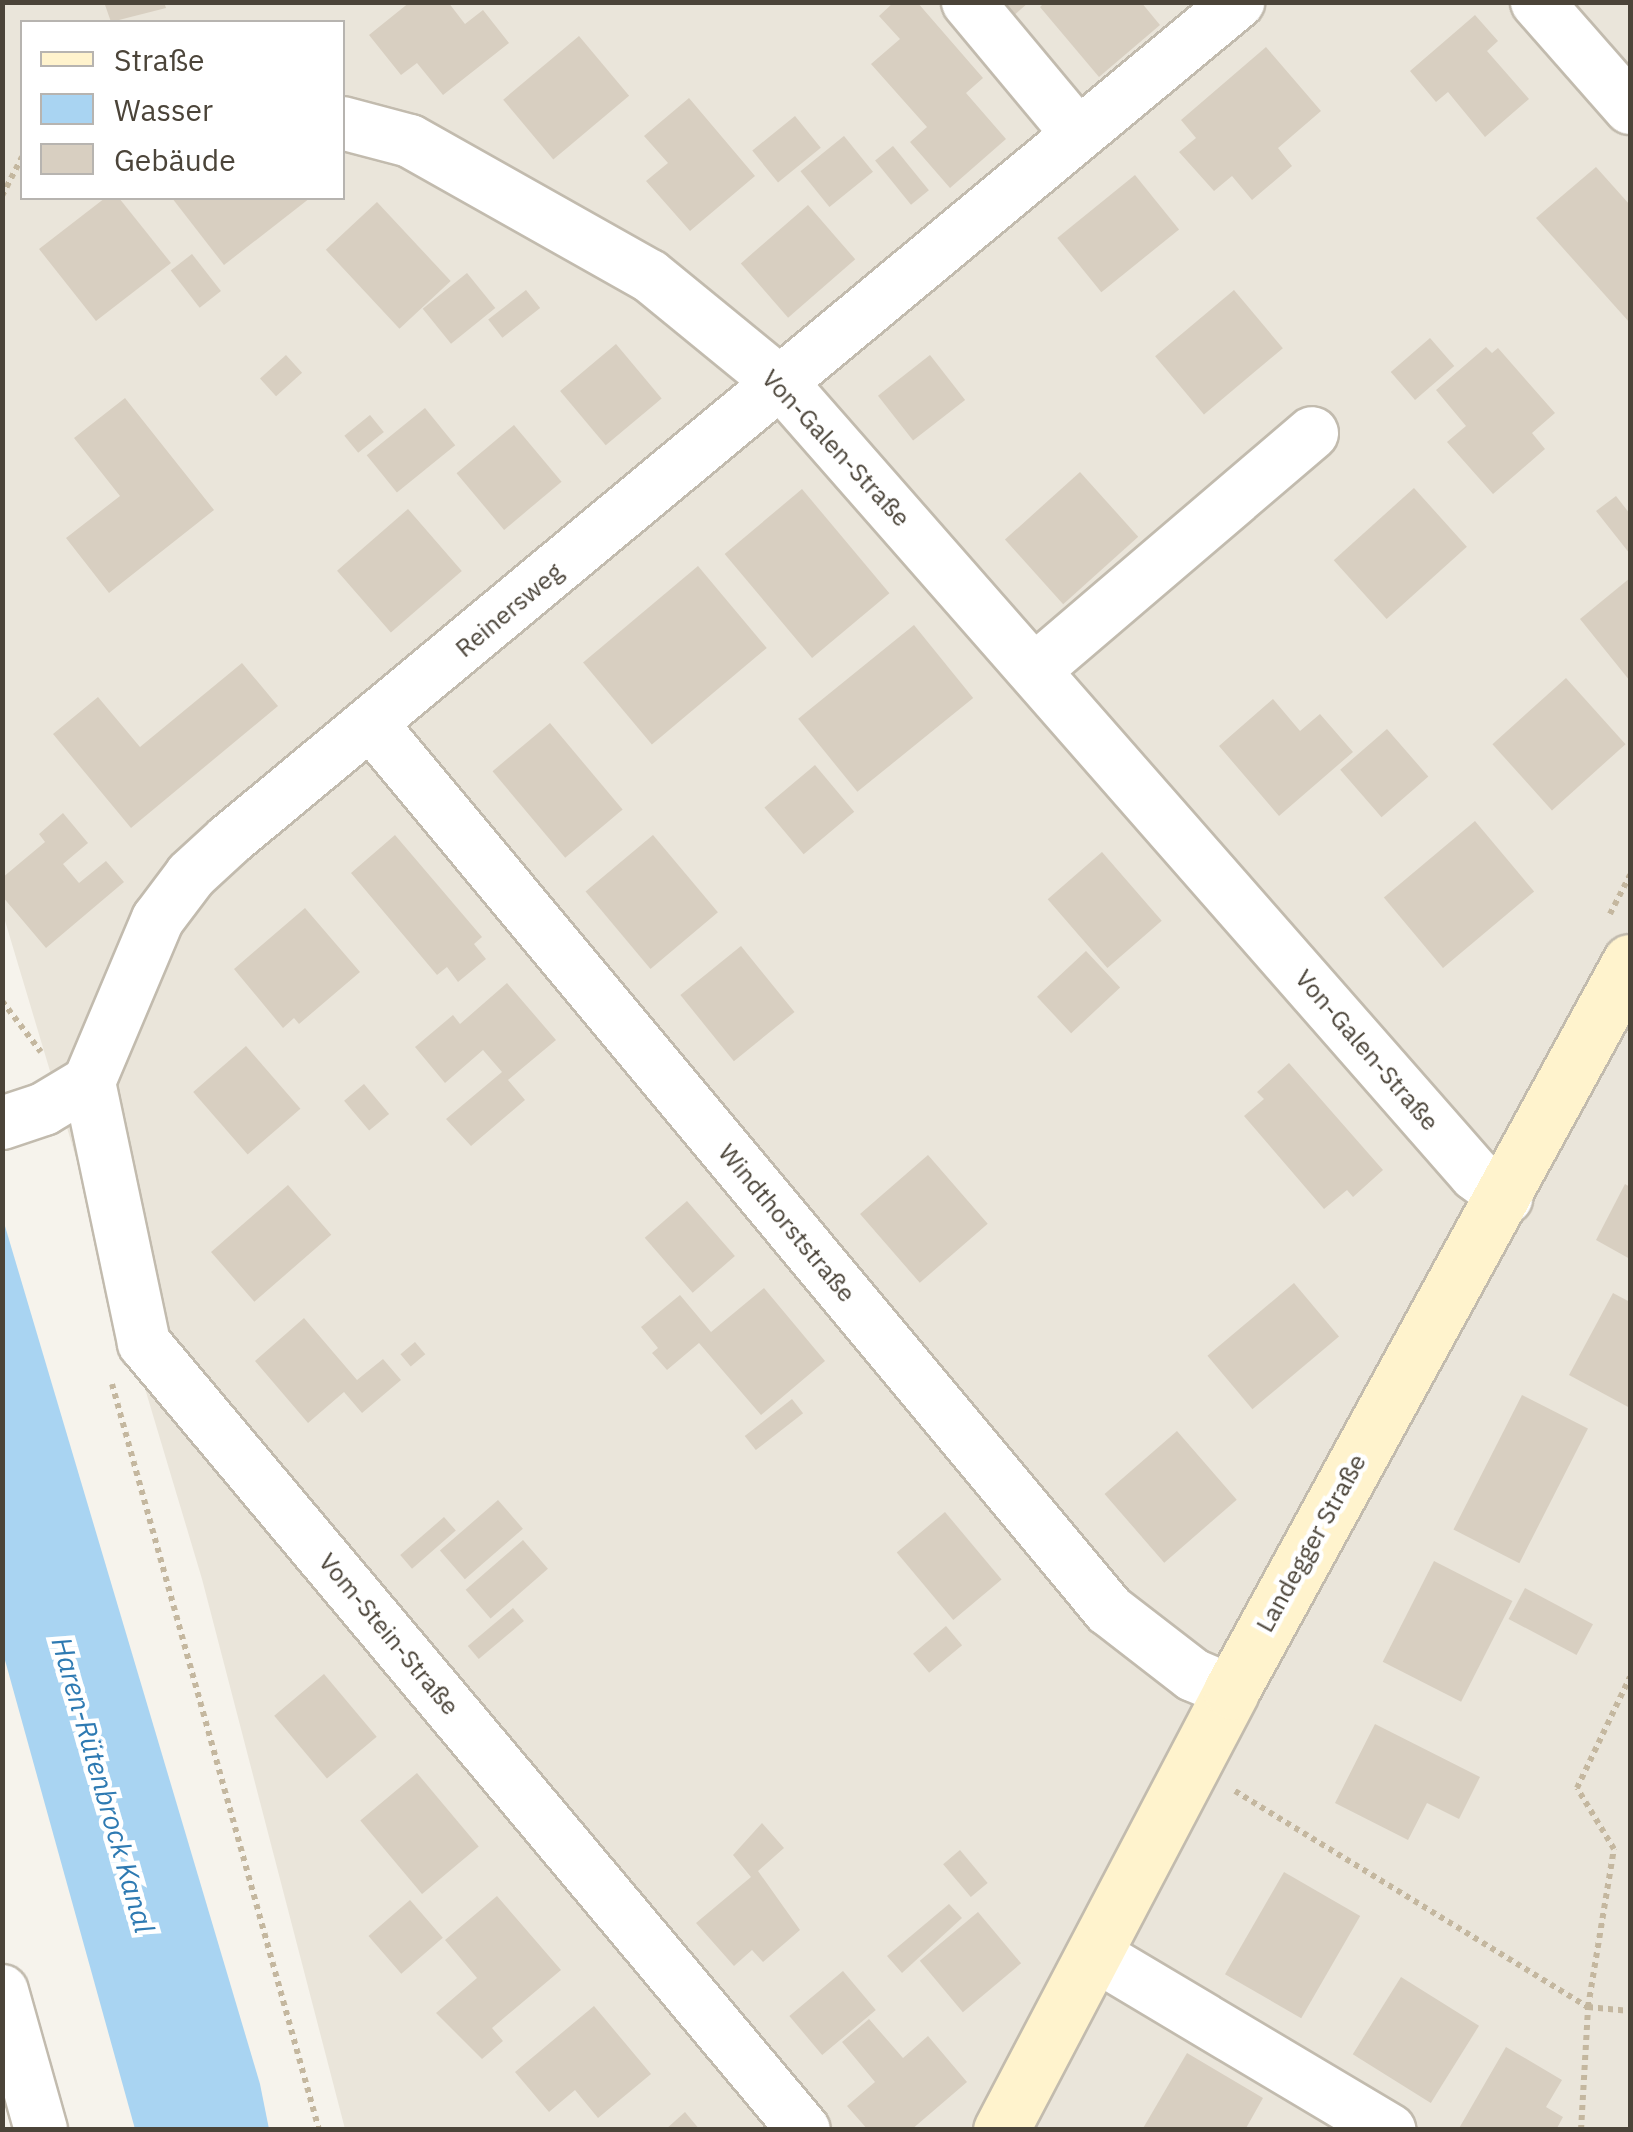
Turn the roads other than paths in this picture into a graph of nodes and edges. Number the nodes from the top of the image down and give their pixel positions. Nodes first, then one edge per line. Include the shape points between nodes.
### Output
1 (968, 2) edge
2 (1238, 2) edge
3 (1537, 2) edge
4 (1630, 108) edge
5 (345, 123) edge
6 (1078, 134) junction
7 (782, 384) junction
8 (1312, 433) dead end
9 (1036, 669) junction
10 (371, 724) junction
11 (1630, 962) edge
12 (89, 1082) junction
13 (8, 1121) edge
14 (1506, 1198) junction
15 (1231, 1691) junction
16 (1094, 1954) junction
17 (2, 1991) edge
18 (41, 2130) edge
19 (804, 2130) edge
20 (1001, 2130) edge
21 (1390, 2130) edge

1 - 6 street
2 - 6 street, Reinersweg
3 - 4 street
5 - 7 street, Von-Galen-Straße via 410,142 650,276
6 - 7 street, Reinersweg
7 - 9 street, Von-Galen-Straße
7 - 10 street, Reinersweg
8 - 9 street
9 - 14 street, Von-Galen-Straße via 1476,1175
10 - 12 street, Reinersweg via 190,875 158,918
10 - 15 street, Windthorststraße via 1110,1610 1194,1675
11 - 14 main road, Landegger Straße
12 - 13 street
12 - 19 street, Vom-Stein-Straße via 144,1343
14 - 15 main road, Landegger Straße
15 - 16 main road, Landegger Straße
16 - 20 main road, Landegger Straße
16 - 21 street
17 - 18 street

